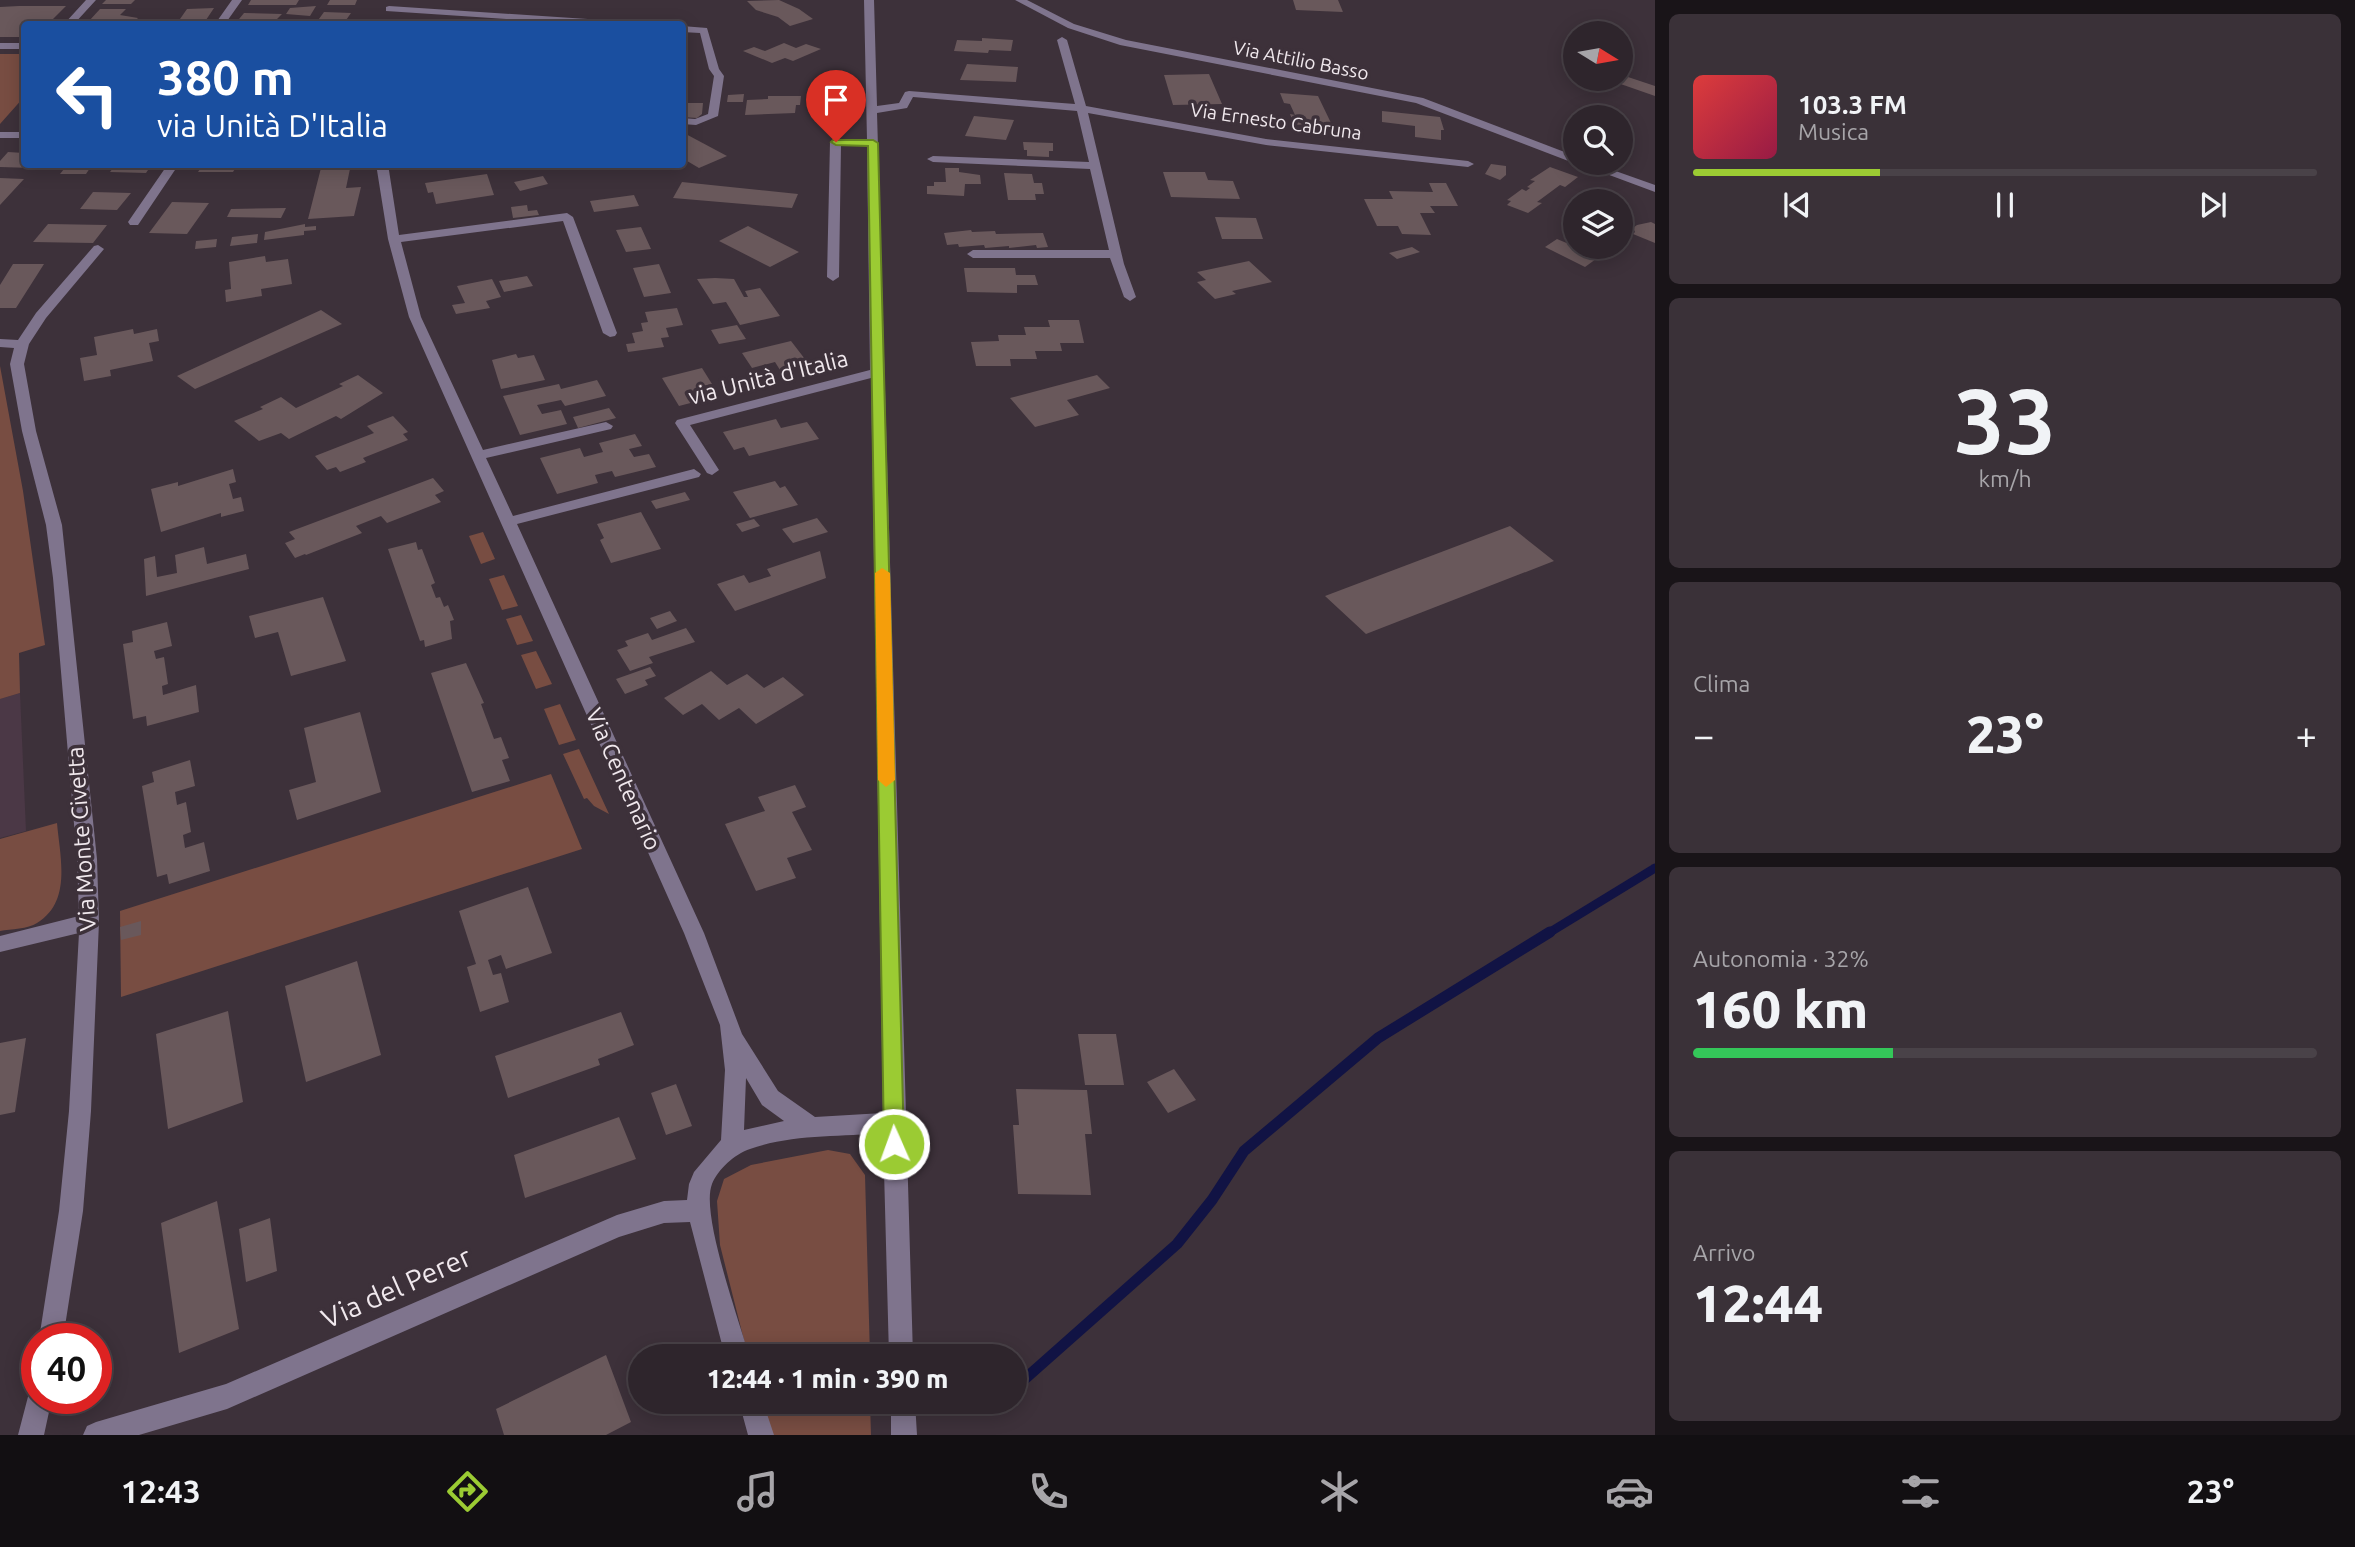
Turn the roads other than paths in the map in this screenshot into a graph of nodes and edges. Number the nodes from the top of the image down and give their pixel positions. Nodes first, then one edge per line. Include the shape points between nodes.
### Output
1 (91, 0) edge
2 (237, 0) edge
3 (869, 0) edge
4 (1020, 0) edge
5 (390, 9) edge
6 (72, 21) edge
7 (222, 21) edge
8 (572, 21) edge
9 (686, 29) edge
10 (1062, 40) dead end
11 (0, 46) edge
12 (21, 46) edge
13 (1080, 108) junction
14 (872, 110) junction
15 (686, 121) edge
16 (0, 135) edge
17 (19, 135) edge
18 (873, 143) junction
19 (1563, 155) edge
20 (933, 159) dead end
21 (1468, 164) dead end
22 (1094, 166) junction
23 (171, 168) edge
24 (383, 168) edge
25 (1616, 175) edge
26 (1655, 189) edge
27 (134, 222) dead end
28 (394, 239) junction
29 (98, 248) dead end
30 (973, 254) dead end
31 (1116, 254) junction
32 (833, 277) dead end
33 (1130, 297) dead end
34 (610, 333) dead end
35 (0, 343) edge
36 (22, 344) junction
37 (878, 372) junction
38 (606, 426) dead end
39 (478, 456) junction
40 (712, 470) dead end
41 (694, 474) dead end
42 (507, 522) junction
43 (89, 922) junction
44 (0, 944) edge
45 (734, 1038) junction
46 (894, 1122) junction
47 (812, 1128) junction
48 (732, 1146) junction
49 (699, 1198) junction
50 (54, 1323) edge
51 (734, 1344) edge
52 (901, 1344) edge
53 (36, 1414) edge
54 (755, 1414) edge
55 (903, 1414) edge
56 (32, 1435) edge
57 (96, 1435) edge
58 (761, 1435) edge
59 (904, 1435) edge

1 - 6 street
2 - 7 street
3 - 14 street, via Unità d'Italia
4 - 19 street, Via Attilio Basso via 1071,26 1124,43 1419,100
5 - 8 street
9 - 15 street via 704,30 719,76 713,116
10 - 13 street
11 - 12 street
13 - 14 street, Via Ernesto Cabruna via 909,94 903,106
13 - 21 street, Via Ernesto Cabruna via 1266,142
13 - 22 street
14 - 18 street, via Unità d'Italia
16 - 17 street
18 - 32 street via 836,142
18 - 37 street, via Unità d'Italia
20 - 22 street
22 - 31 street
23 - 27 street
24 - 28 street, Via Centenario
25 - 26 street
28 - 34 street via 566,217
28 - 39 street, Via Centenario via 415,317
29 - 36 street
30 - 31 street
31 - 33 street
35 - 36 street
36 - 43 street, Via Monte Civetta via 17,364 54,525 61,578
37 - 40 street, via Unità d'Italia via 682,423
37 - 46 street, via Unità d'Italia
38 - 39 street
39 - 42 street, Via Centenario
41 - 42 street
42 - 45 street, Via Centenario via 694,933
43 - 44 street
43 - 50 street, Via Monte Civetta via 80,1111
45 - 47 street, Via Centenario via 770,1098
45 - 48 street, Via Centenario
46 - 47 street
46 - 52 street, via Unità d'Italia
47 - 48 street
48 - 49 street via 718,1158
49 - 51 street
49 - 57 street, Via del Perer via 617,1226 228,1396
53 - 56 street
54 - 58 street
55 - 59 street

